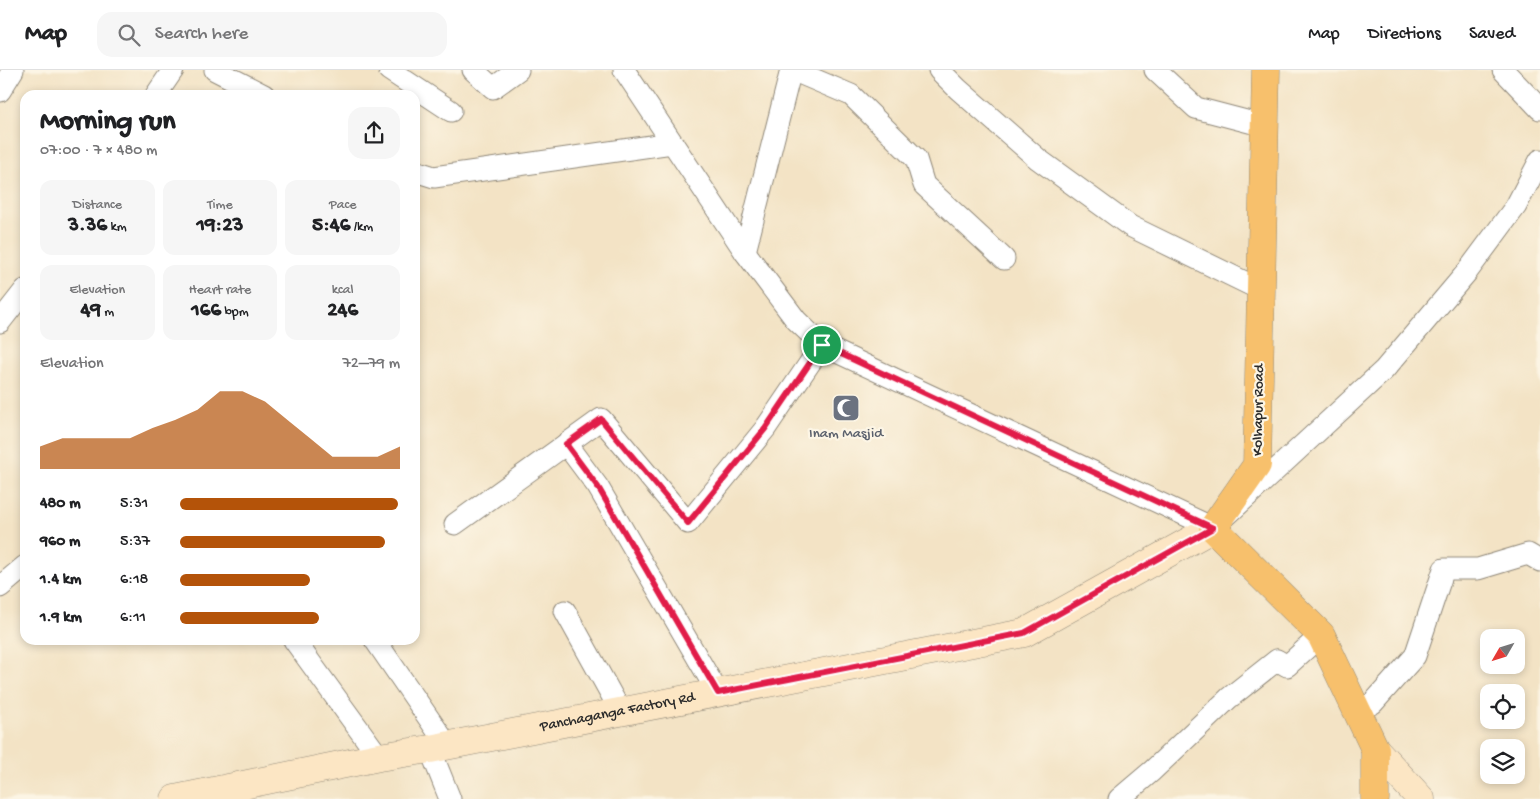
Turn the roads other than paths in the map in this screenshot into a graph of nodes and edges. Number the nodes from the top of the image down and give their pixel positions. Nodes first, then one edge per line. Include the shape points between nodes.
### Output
1 (13, 70) edge
2 (172, 70) edge
3 (215, 70) edge
4 (389, 70) edge
5 (473, 70) edge
6 (518, 70) edge
7 (624, 70) edge
8 (792, 70) edge
9 (939, 70) edge
10 (1155, 70) edge
11 (1266, 70) edge
12 (1503, 70) edge
13 (159, 90) edge
14 (254, 90) edge
15 (419, 90) edge
16 (420, 90) edge
17 (0, 91) edge
18 (1540, 109) edge
19 (451, 111) dead end
20 (1264, 126) junction
21 (672, 143) junction
22 (1540, 160) edge
23 (420, 173) edge
24 (745, 252) junction
25 (1004, 259) dead end
26 (1261, 290) junction
27 (20, 296) edge
28 (0, 322) edge
29 (822, 345) junction
30 (566, 444) junction
31 (455, 524) dead end
32 (1213, 528) junction
33 (1537, 556) edge
34 (20, 570) edge
35 (0, 588) edge
36 (565, 611) dead end
37 (1321, 635) junction
38 (298, 645) edge
39 (378, 645) edge
40 (718, 693) junction
41 (1357, 711) junction
42 (621, 712) junction
43 (439, 747) junction
44 (1375, 749) junction
45 (379, 757) junction
46 (212, 795) edge
47 (176, 799) edge
48 (450, 799) edge
49 (1119, 799) edge
50 (1375, 799) edge
51 (1421, 799) edge

1 - 17 street
2 - 13 street
3 - 14 street
4 - 15 street
5 - 6 street via 494,88
7 - 21 street
8 - 24 street
8 - 25 street via 851,95 916,159 924,185
9 - 26 street via 1038,159 1130,226
10 - 20 street via 1196,108
11 - 20 main road, Kolhapur Road
12 - 18 street
16 - 19 street
20 - 26 main road, Kolhapur Road
21 - 23 street via 434,177
21 - 24 street
22 - 32 street via 1516,206 1384,370
24 - 29 street via 796,320
26 - 32 main road, Kolhapur Road via 1257,465
27 - 28 street
29 - 30 street via 765,429 688,523 601,419
29 - 32 street
30 - 31 street
30 - 40 street via 598,487
32 - 37 main road
32 - 40 main road, Panchaganga Factory Rd via 1024,633
33 - 41 street via 1528,554 1478,569 1444,569 1415,656 1373,703
34 - 35 street
36 - 42 street
37 - 41 main road
37 - 49 street via 1287,666 1277,660 1229,698
38 - 45 street
39 - 43 street
40 - 42 main road, Panchaganga Factory Rd
41 - 44 main road
42 - 43 main road, Panchaganga Factory Rd
43 - 45 main road, Panchaganga Factory Rd
43 - 48 street
44 - 50 main road
44 - 51 main road
45 - 46 main road, Panchaganga Factory Rd
46 - 47 main road, Panchaganga Factory Rd

